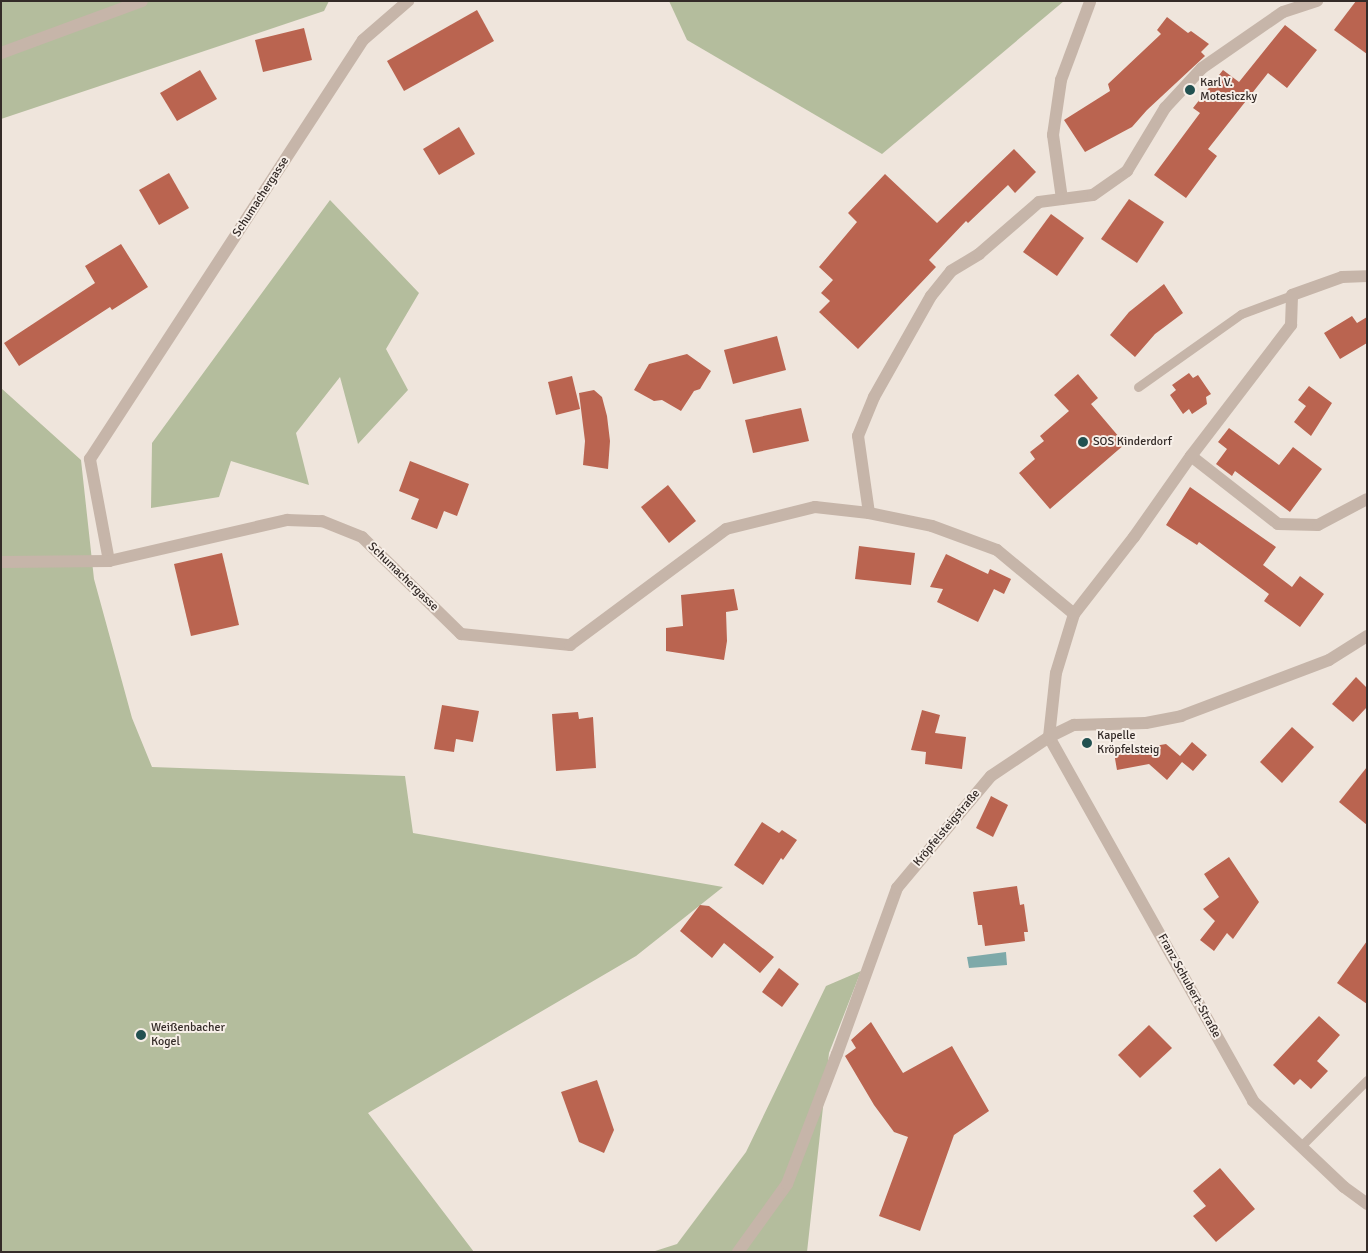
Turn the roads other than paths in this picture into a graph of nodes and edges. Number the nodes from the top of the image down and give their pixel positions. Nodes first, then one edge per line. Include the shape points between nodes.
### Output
1 (142, 1) edge
2 (408, 1) edge
3 (1317, 1) edge
4 (1090, 2) edge
5 (1, 53) edge
6 (1062, 199) junction
7 (1367, 276) edge
8 (1292, 295) junction
9 (1138, 387) dead end
10 (1191, 456) junction
11 (1367, 499) edge
12 (869, 513) junction
13 (109, 561) junction
14 (1, 562) edge
15 (1074, 614) junction
16 (1367, 636) edge
17 (1050, 737) junction
18 (1367, 1080) edge
19 (1302, 1145) junction
20 (1367, 1204) edge
21 (738, 1252) edge

1 - 5 street
2 - 13 street, Schumachergasse via 363,40 90,459
3 - 6 street via 1283,12 1202,68 1164,108 1127,171 1094,195
4 - 6 street via 1061,80 1053,135
6 - 12 street via 1039,202 979,254 951,271 930,296 874,397 858,436
7 - 8 street via 1342,277
8 - 9 lane via 1241,314
8 - 10 street via 1291,325
10 - 11 street via 1278,524 1318,525
10 - 15 street
12 - 13 street, Schumachergasse via 815,508 726,528 570,645 461,634 362,538 322,521 287,520
12 - 15 street, Schumachergasse via 932,526 997,550
13 - 14 street
15 - 17 street via 1056,673
16 - 17 street, Kröpfelsteigstraße via 1329,660 1181,716 1146,723 1074,725
17 - 19 street, Franz Schubert-Straße via 1253,1101
17 - 21 street, Kröpfelsteigstraße via 991,776 897,888 787,1184
18 - 19 lane
19 - 20 street, Franz Schubert-Straße via 1344,1187

